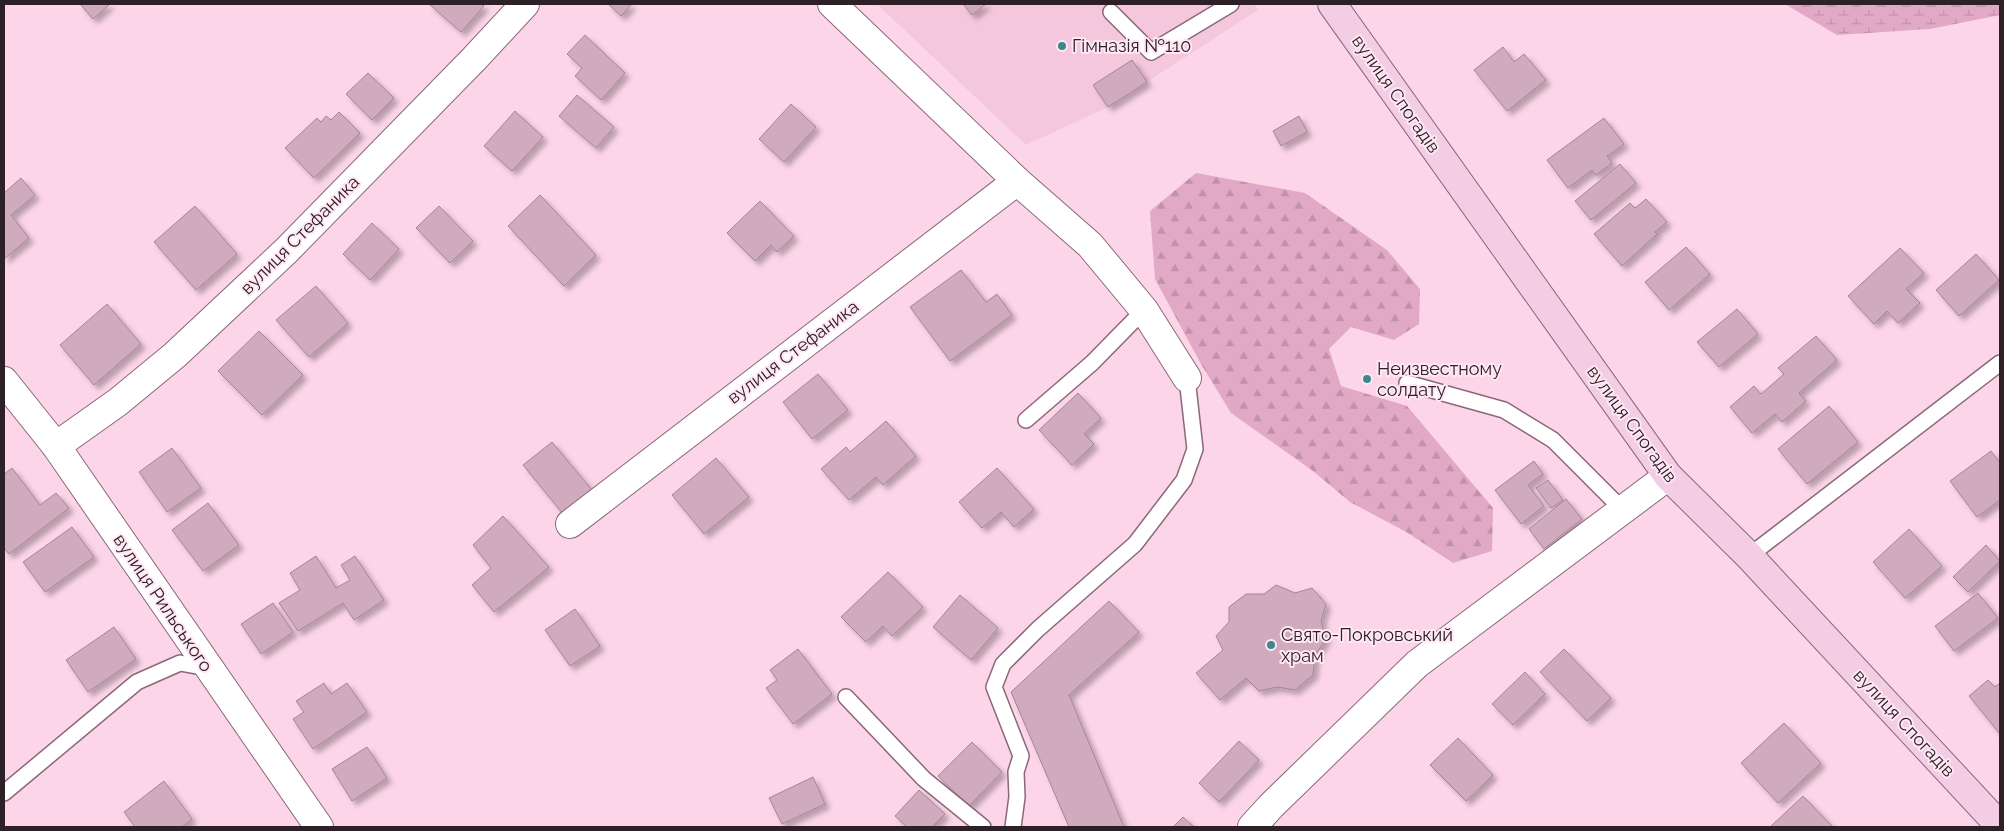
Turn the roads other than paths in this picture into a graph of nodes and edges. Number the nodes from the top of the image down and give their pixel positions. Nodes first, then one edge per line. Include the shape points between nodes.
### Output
1 (525, 4) edge
2 (1231, 4) edge
3 (1332, 4) edge
4 (836, 5) edge
5 (1111, 12) dead end
6 (1017, 181) junction
7 (1144, 310) junction
8 (2000, 363) edge
9 (1187, 378) joint
10 (4, 381) edge
11 (1407, 382) dead end
12 (1026, 420) dead end
13 (56, 446) junction
14 (1668, 476) junction
15 (1622, 509) junction
16 (570, 524) dead end
17 (1749, 556) junction
18 (208, 668) junction
19 (846, 697) dead end
20 (4, 793) edge
21 (2000, 826) edge
22 (319, 827) edge
23 (983, 827) edge
24 (1013, 827) edge
25 (1252, 827) edge

1 - 13 street, вулиця Стефаника via 286,251 175,355 118,402
2 - 5 lane via 1151,52
3 - 14 street, вулиця Спогадів
4 - 6 street
6 - 7 street via 1090,245
6 - 16 street, вулиця Стефаника
7 - 9 street
7 - 12 lane via 1092,363
8 - 17 lane
9 - 24 lane via 1195,449 1184,480 1135,544 1002,664 994,688 1021,756 1016,772
10 - 13 street, вулиця Рильського
11 - 15 lane via 1504,410 1553,440
13 - 18 street, вулиця Рильського
14 - 15 street
14 - 17 street, вулиця Спогадів
15 - 25 street via 1417,664
17 - 21 street, вулиця Спогадів
18 - 20 lane via 180,664 137,682
18 - 22 street, вулиця Рильського
19 - 23 lane via 924,780

